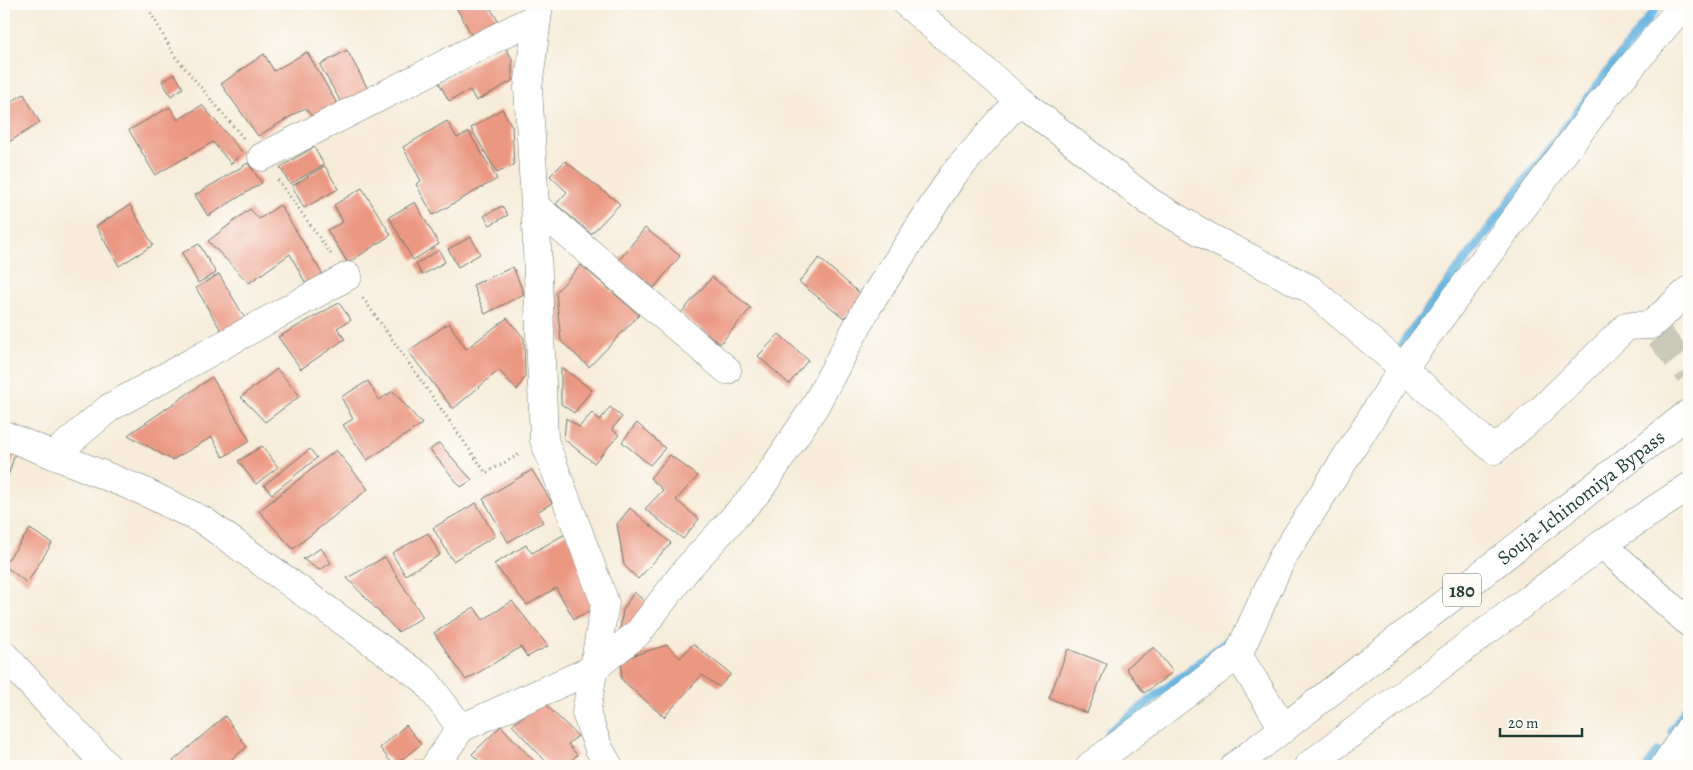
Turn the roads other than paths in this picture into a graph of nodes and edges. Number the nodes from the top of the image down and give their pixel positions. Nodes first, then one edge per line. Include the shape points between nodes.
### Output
1 (907, 4) edge
2 (1684, 4) edge
3 (538, 10) edge
4 (1019, 100) junction
5 (262, 157) dead end
6 (535, 206) junction
7 (348, 276) road end
8 (1689, 290) edge
9 (1403, 368) junction
10 (727, 370) dead end
11 (1689, 413) edge
12 (4, 435) edge
13 (55, 454) junction
14 (1689, 487) edge
15 (1602, 544) junction
16 (1689, 623) edge
17 (4, 655) edge
18 (1238, 655) junction
19 (592, 668) junction
20 (461, 728) junction
21 (1284, 729) junction
22 (1689, 729) edge
23 (107, 766) edge
24 (435, 766) edge
25 (609, 766) edge
26 (1090, 766) edge
27 (1235, 766) edge
28 (1308, 766) edge
29 (1664, 766) edge

1 - 4 main road
2 - 9 main road via 1604,99
3 - 5 main road
3 - 6 main road via 528,88
4 - 9 main road via 1150,202 1310,289
4 - 19 main road via 953,175 868,306 816,406 760,489 686,570 638,633
6 - 10 main road
6 - 19 main road via 544,440 605,603
7 - 13 main road via 109,408
8 - 9 main road via 1656,331 1627,326 1541,410 1494,450
9 - 18 main road via 1282,558
11 - 21 main road, Souja-Ichinomiya Bypass / 180
12 - 13 main road
13 - 20 main road via 204,521 425,680
14 - 15 main road
15 - 16 main road
15 - 28 main road
17 - 23 main road
18 - 21 main road
18 - 26 main road
19 - 20 main road
19 - 25 main road via 586,713
20 - 24 main road
21 - 27 main road, Souja-Ichinomiya Bypass / 180
22 - 29 main road

